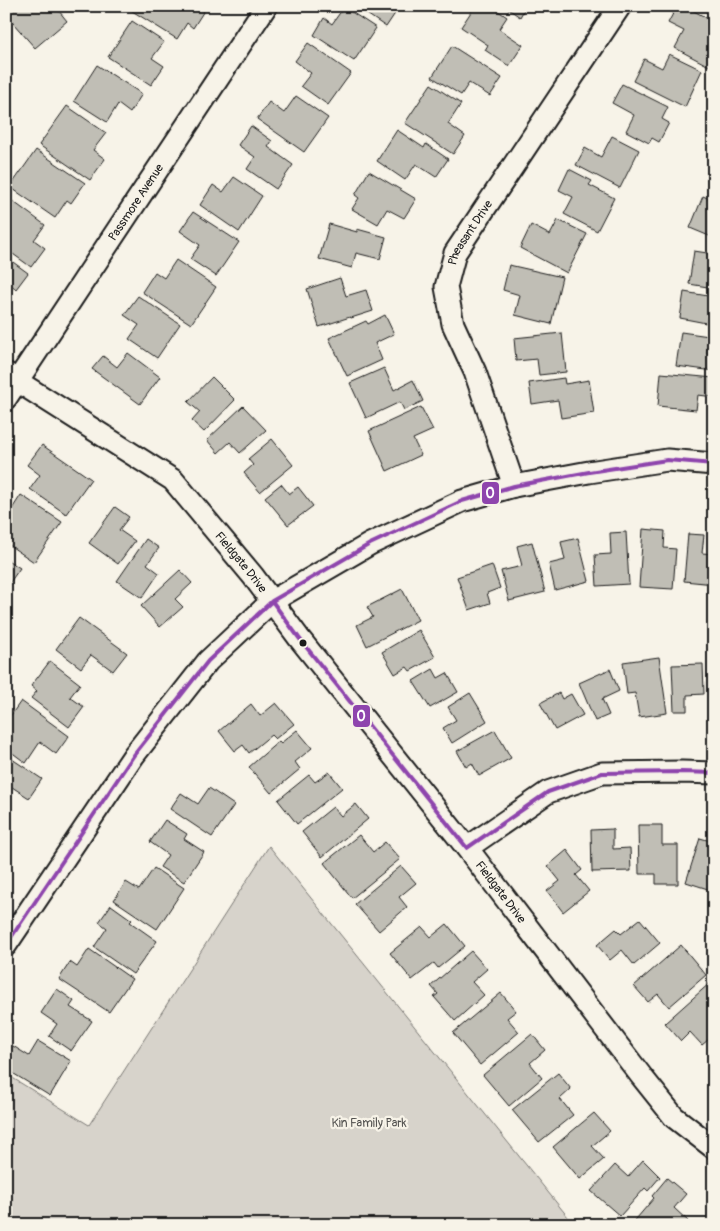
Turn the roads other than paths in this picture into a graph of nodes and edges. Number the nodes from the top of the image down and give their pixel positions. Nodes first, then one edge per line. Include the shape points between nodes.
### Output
1 (266, 6) edge
2 (620, 6) edge
3 (10, 384) edge
4 (714, 464) edge
5 (514, 486) junction
6 (272, 600) junction
7 (714, 773) edge
8 (467, 848) junction
9 (6, 945) edge
10 (714, 1148) edge

1 - 3 street, Passmore Avenue
2 - 5 street, Pheasant Drive via 455,253 446,287 453,324 475,372
3 - 6 street, Fieldgate Drive via 173,480
4 - 5 street via 667,460
5 - 6 street via 462,501 370,544
6 - 8 street, Fieldgate Drive
6 - 9 street via 208,661 134,755
7 - 8 street via 602,773 548,792
8 - 10 street, Fieldgate Drive via 674,1117

